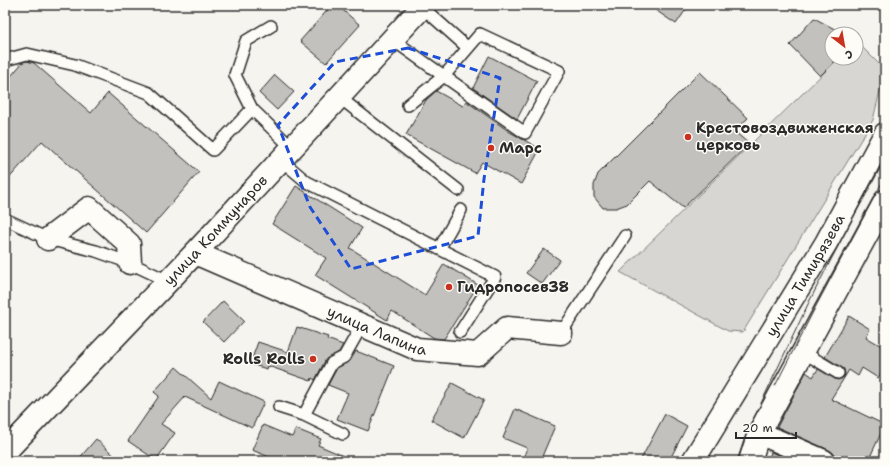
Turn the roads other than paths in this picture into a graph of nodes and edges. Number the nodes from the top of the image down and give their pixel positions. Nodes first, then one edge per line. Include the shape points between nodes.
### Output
1 (423, 6) edge
2 (271, 26) dead end
3 (392, 39) junction
4 (468, 48) junction
5 (5, 60) edge
6 (444, 76) junction
7 (339, 97) junction
8 (408, 105) dead end
9 (252, 108) junction
10 (885, 134) edge
11 (287, 154) junction
12 (458, 190) dead end
13 (885, 201) edge
14 (461, 210) dead end
15 (5, 219) edge
16 (625, 236) dead end
17 (48, 239) junction
18 (439, 249) junction
19 (195, 253) junction
20 (130, 264) junction
21 (168, 281) junction
22 (362, 326) junction
23 (460, 332) dead end
24 (561, 333) joint
25 (803, 352) junction
26 (838, 373) dead end
27 (279, 407) dead end
28 (304, 415) junction
29 (759, 433) junction
30 (344, 434) dead end
31 (5, 452) edge
32 (693, 461) edge
33 (750, 461) edge
34 (824, 461) edge

1 - 3 street, улица Коммунаров
1 - 4 lane
2 - 9 lane via 246,42 235,75
3 - 6 lane
3 - 7 street, улица Коммунаров
4 - 6 lane
4 - 6 lane via 480,34 559,71 525,133
5 - 9 lane via 26,54 76,65 149,93 213,150
6 - 8 lane
7 - 11 street, улица Коммунаров
7 - 12 lane
9 - 11 lane
10 - 32 street, улица Тимирязева via 826,243
11 - 18 lane via 307,182
11 - 19 street, улица Коммунаров
13 - 25 street
14 - 18 lane
15 - 17 lane
16 - 24 lane
17 - 20 lane via 96,251
17 - 20 street via 89,208 128,244
18 - 23 lane via 495,277
19 - 21 street, улица Коммунаров
19 - 22 street, улица Лапина
20 - 21 lane
21 - 31 street, улица Коммунаров
22 - 24 street, улица Лапина via 417,349 478,354 507,328
22 - 28 lane via 344,357 332,363
25 - 26 lane
25 - 29 street
27 - 28 lane
28 - 30 lane
29 - 33 street
29 - 34 street

